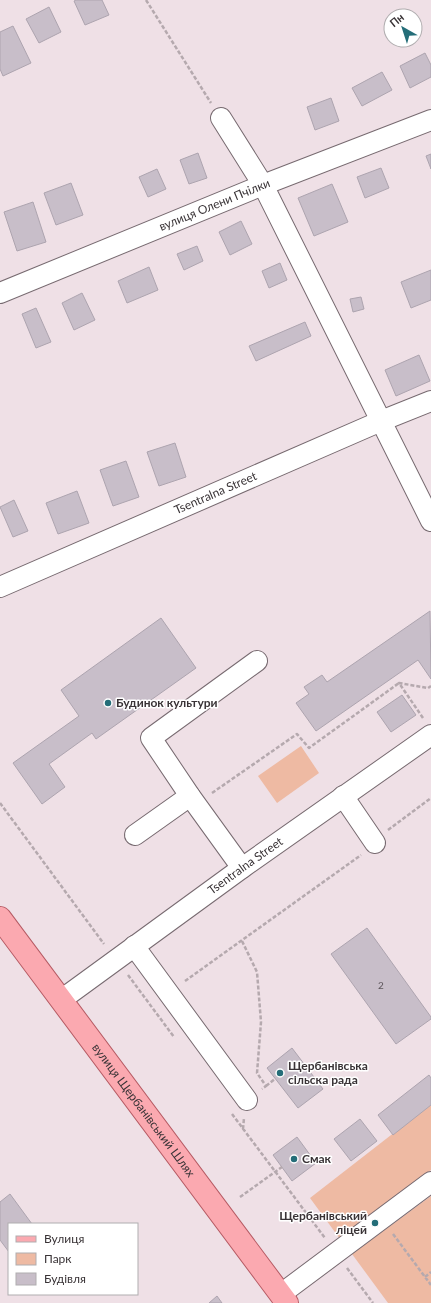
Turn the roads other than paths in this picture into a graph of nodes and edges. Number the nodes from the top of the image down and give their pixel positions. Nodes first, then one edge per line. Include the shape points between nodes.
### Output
1 (221, 118) road end
2 (431, 120) edge
3 (263, 186) junction
4 (0, 293) edge
5 (431, 401) edge
6 (381, 421) junction
7 (431, 521) edge
8 (0, 587) edge
9 (257, 661) dead end
10 (429, 729) edge
11 (343, 796) junction
12 (193, 801) junction
13 (135, 835) dead end
14 (375, 842) road end
15 (242, 868) junction
16 (0, 918) edge
17 (134, 946) junction
18 (61, 1000) junction
19 (247, 1100) dead end
20 (431, 1182) edge
21 (284, 1299) edge

1 - 3 street
2 - 3 street, вулиця Олени Пчілки
3 - 4 street, вулиця Олени Пчілки
3 - 6 street
5 - 6 street, Tsentralna Street
6 - 7 street
6 - 8 street, Tsentralna Street
9 - 12 street via 151,738
10 - 11 street, Tsentralna Street
11 - 14 street
11 - 15 street, Tsentralna Street
12 - 13 street
12 - 15 street
15 - 17 street, Tsentralna Street
16 - 18 main road, вулиця Щербанівський Шлях
17 - 18 street, Tsentralna Street
17 - 19 street
18 - 21 main road, вулиця Щербанівський Шлях
20 - 21 street

